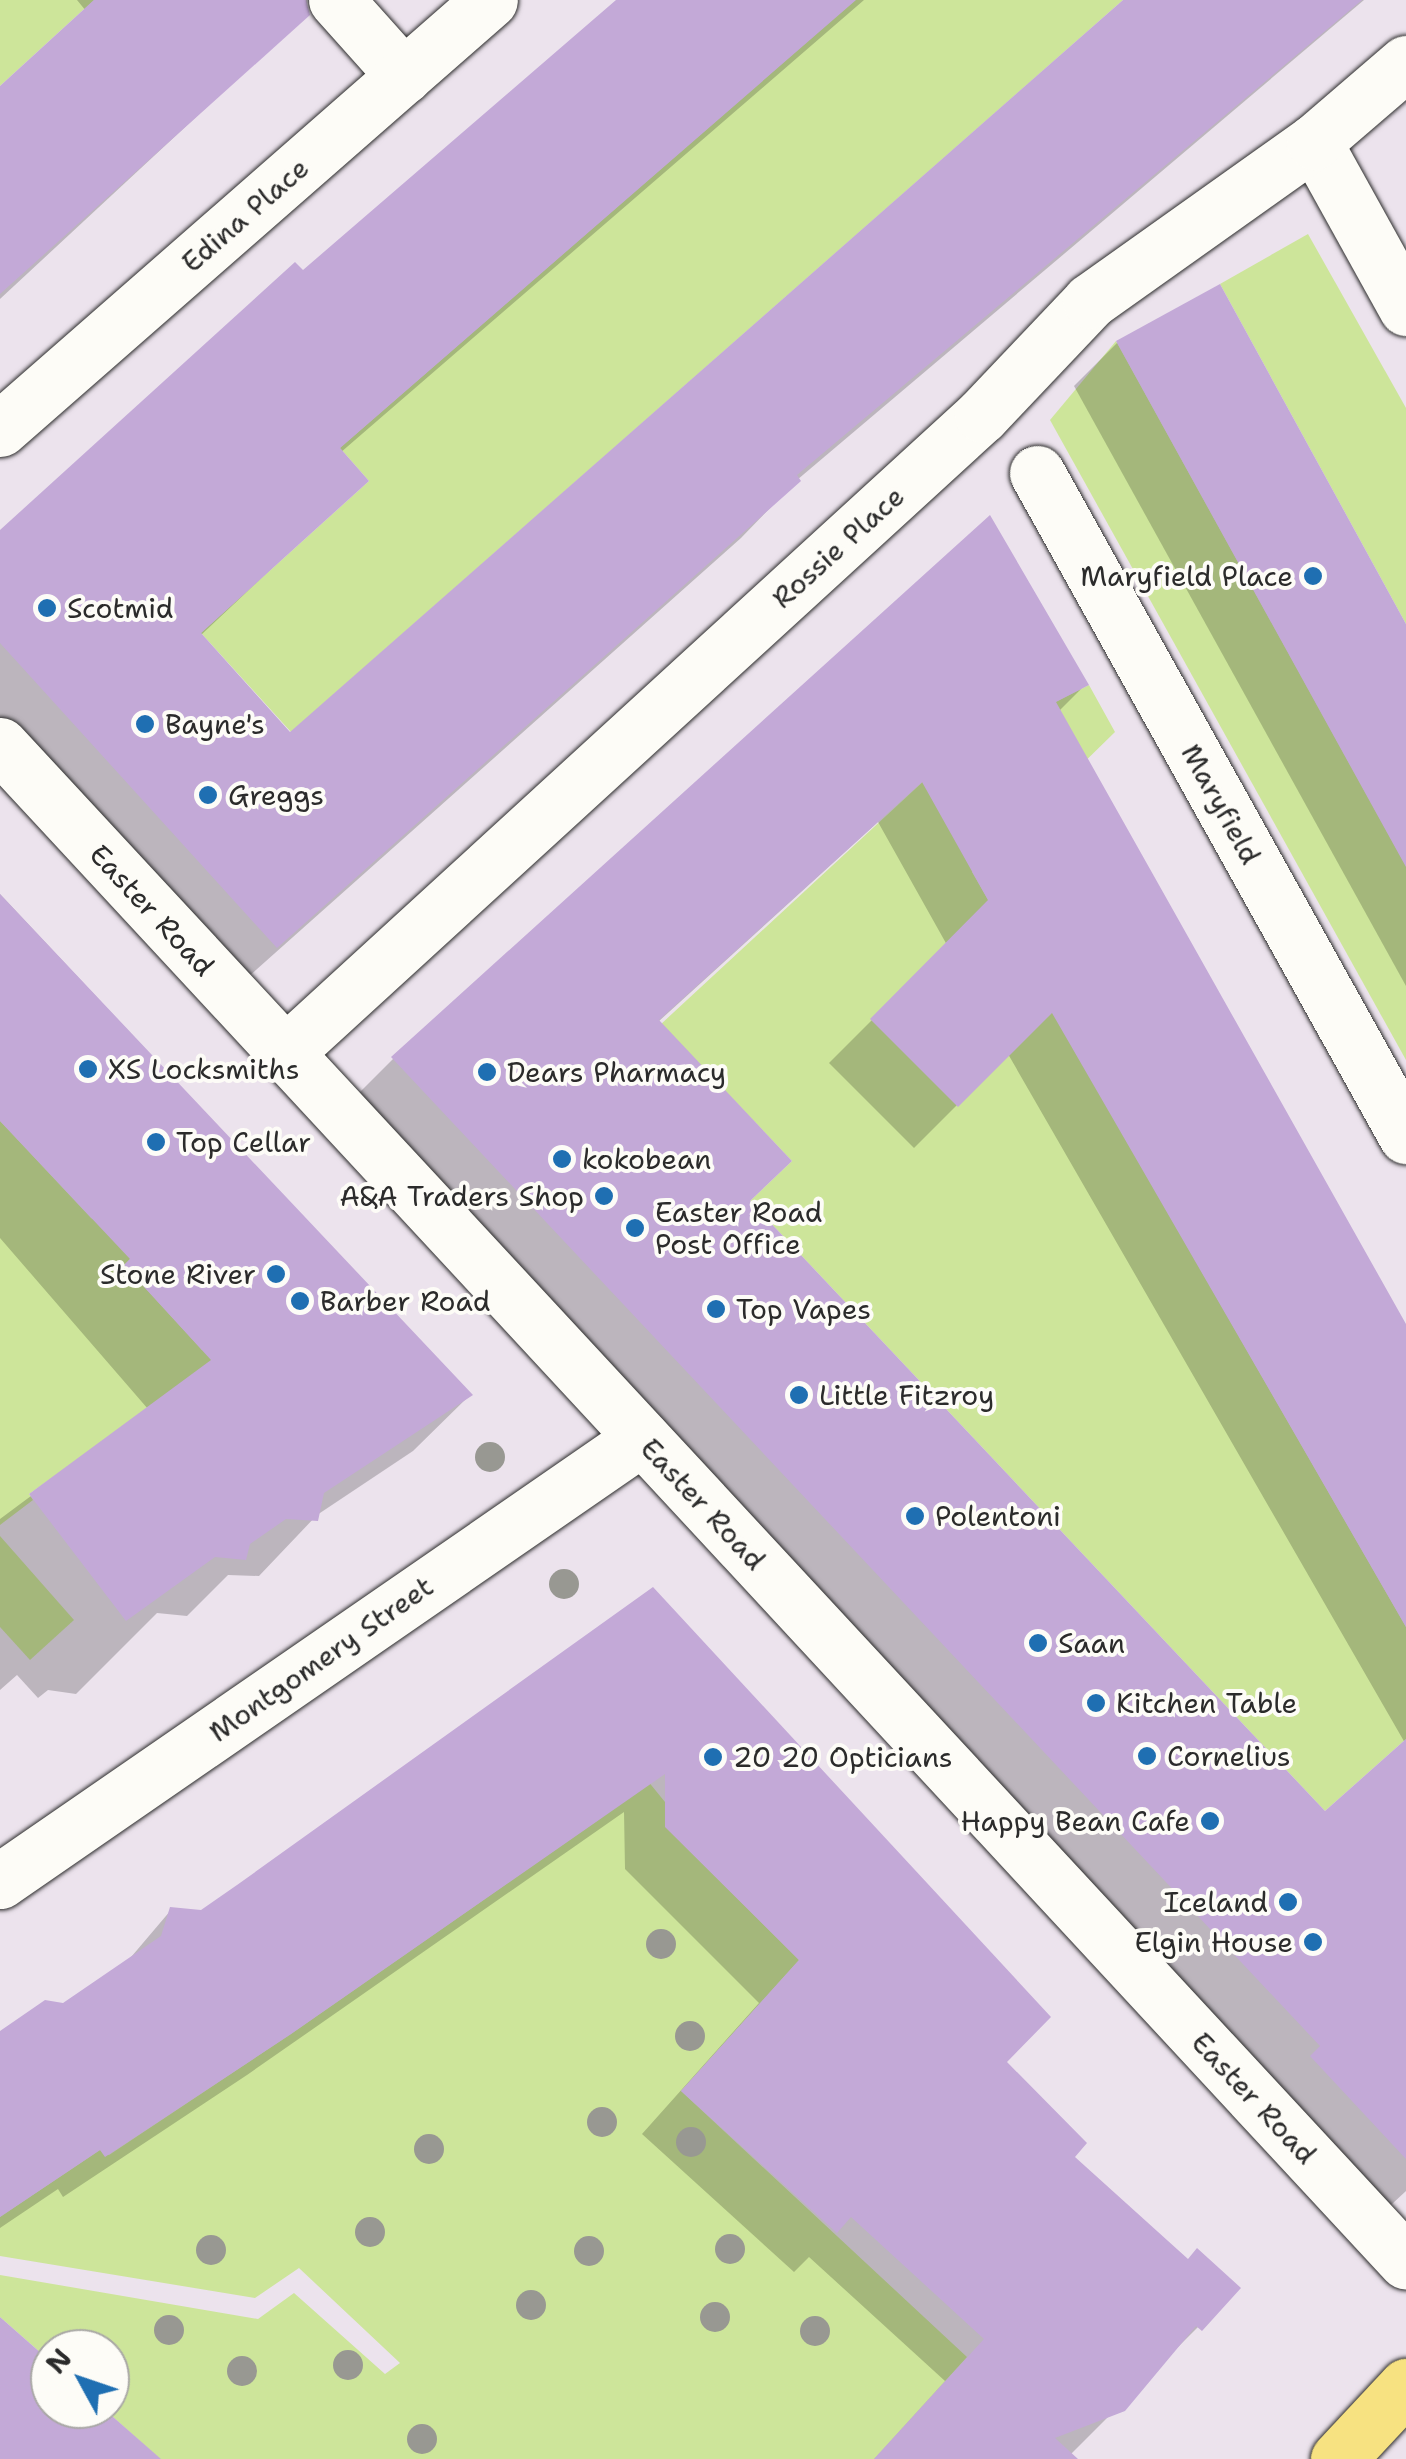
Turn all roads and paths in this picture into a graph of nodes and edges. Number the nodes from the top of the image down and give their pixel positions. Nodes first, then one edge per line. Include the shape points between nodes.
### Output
1 (336, 0) edge
2 (476, 4) edge
3 (1406, 63) edge
4 (404, 76) junction
5 (1314, 142) junction
6 (1406, 308) edge
7 (0, 429) edge
8 (1036, 473) dead end
9 (0, 745) edge
10 (285, 1053) junction
11 (1406, 1136) edge
12 (642, 1438) junction
13 (0, 1881) edge
14 (1406, 2262) edge
15 (1406, 2386) edge
16 (1338, 2459) edge

1 - 4 street
2 - 4 street, Edina Place
3 - 5 street, Rossie Place
4 - 7 street, Edina Place
5 - 6 street
5 - 10 street, Rossie Place via 1090,301 982,415
8 - 11 street, Maryfield
9 - 10 street, Easter Road
10 - 12 street, Easter Road
12 - 13 street, Montgomery Street
12 - 14 street, Easter Road
15 - 16 main road

